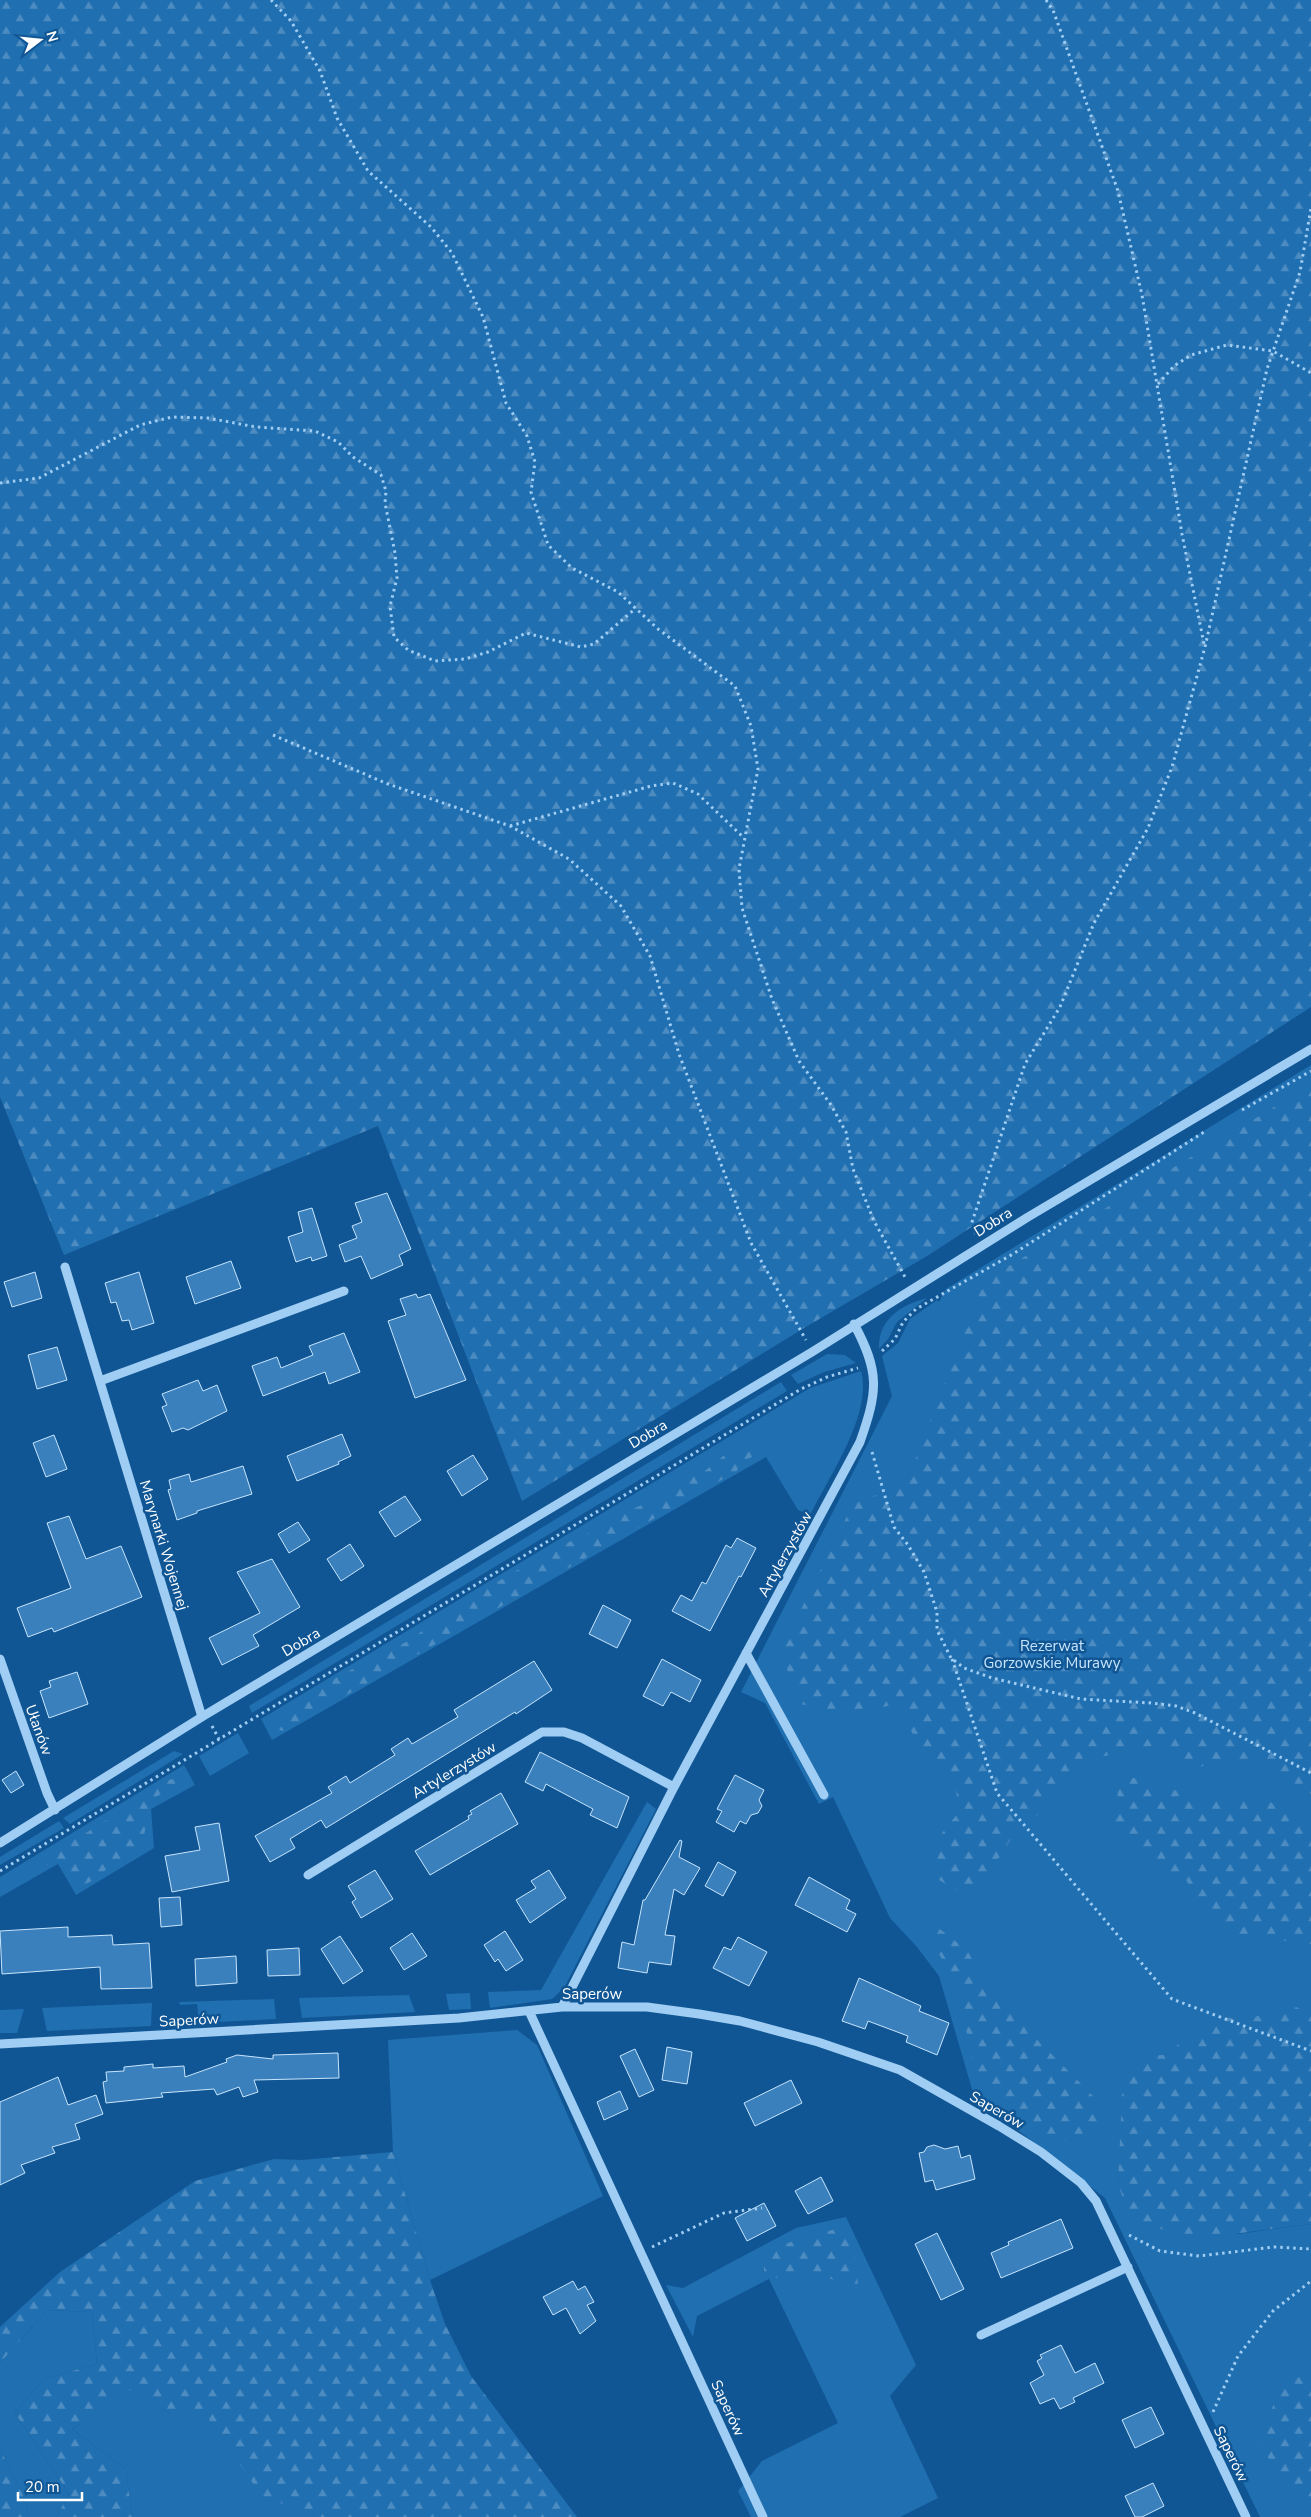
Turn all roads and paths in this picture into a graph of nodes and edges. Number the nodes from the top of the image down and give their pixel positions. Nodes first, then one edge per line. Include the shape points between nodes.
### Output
1 (271, 0) edge
2 (1046, 0) edge
3 (1311, 208) edge
4 (1273, 351) junction
5 (1311, 372) edge
6 (1158, 385) junction
7 (0, 483) edge
8 (635, 609) junction
9 (1205, 647) junction
10 (273, 735) dead end
11 (510, 826) junction
12 (744, 838) junction
13 (1311, 1049) edge
14 (1311, 1071) edge
15 (1233, 1115) dead end
16 (1209, 1130) dead end
17 (971, 1225) dead end
18 (65, 1267) dead end
19 (911, 1288) junction
20 (344, 1291) dead end
21 (854, 1324) junction
22 (812, 1352) junction
23 (870, 1360) junction
24 (100, 1381) junction
25 (872, 1444) dead end
26 (746, 1653) junction
27 (952, 1658) junction
28 (0, 1659) edge
29 (202, 1717) junction
30 (1311, 1773) edge
31 (674, 1787) junction
32 (824, 1795) dead end
33 (55, 1810) junction
34 (0, 1844) edge
35 (0, 1871) edge
36 (308, 1875) dead end
37 (562, 2007) junction
38 (529, 2011) junction
39 (0, 2044) edge
40 (1311, 2051) edge
41 (762, 2208) dead end
42 (1107, 2221) junction
43 (1311, 2249) edge
44 (640, 2252) junction
45 (1128, 2267) junction
46 (1311, 2281) edge
47 (981, 2334) dead end
48 (1204, 2430) junction
49 (763, 2517) edge
50 (1246, 2517) edge

1 - 8 path via 290,21 320,71 337,118 368,171 431,227 452,253 483,317 506,403 527,436 535,462 531,492 548,545 572,568 618,592
2 - 6 path via 1053,10 1118,191 1142,295
3 - 4 path via 1300,272
4 - 5 path
4 - 6 path via 1227,345 1212,348 1191,355 1174,366
4 - 9 path
6 - 9 path via 1182,534
7 - 8 path via 39,478 140,425 172,417 208,418 256,427 315,431 338,442 353,457 381,475 395,552 397,578 390,606 394,637 408,650 435,660 465,659 488,652 526,633 581,647 594,644
8 - 12 path via 735,686 751,726 758,769
9 - 17 path via 1172,767 1148,828 1094,923 1060,1006 1026,1064
10 - 11 path via 388,784
11 - 12 path via 651,786 673,783 698,794
11 - 22 path via 569,859 621,906 650,956 679,1054 751,1243
12 - 19 path via 739,870 742,908 772,999 800,1061 846,1132 853,1168 874,1222
13 - 19 street, Dobra
14 - 15 path
16 - 23 path via 1013,1254 916,1309 902,1322 888,1346
18 - 24 street, Marynarki Wojennej
19 - 21 street, Dobra
20 - 24 street
21 - 22 street, Dobra
21 - 23 street, Artylerzystów
22 - 29 street, Dobra
23 - 26 street, Artylerzystów via 875,1384 871,1411 860,1442
23 - 35 path via 793,1393
24 - 29 street, Marynarki Wojennej
25 - 27 path via 894,1527 924,1572 937,1612 937,1630
26 - 31 street, Artylerzystów
26 - 32 street
27 - 30 path via 964,1668 992,1678 1080,1700 1176,1706
27 - 40 path via 997,1793 1172,1999
28 - 33 street, Ułanów via 46,1793
29 - 33 street, Dobra
31 - 36 street, Artylerzystów via 582,1738 564,1732 542,1732
31 - 37 street, Artylerzystów
33 - 34 street, Dobra
37 - 38 street, Saperów
37 - 42 street, Saperów via 647,2007 719,2017 818,2042 900,2070 1000,2126 1062,2166 1096,2201
38 - 39 street, Saperów via 459,2018
38 - 44 street, Saperów
41 - 44 path via 724,2214
42 - 43 path via 1160,2251 1199,2256 1274,2248
42 - 45 street, Saperów
44 - 49 street, Saperów
45 - 47 street
45 - 48 street, Saperów
46 - 48 path via 1273,2310 1238,2356
48 - 50 street, Saperów

